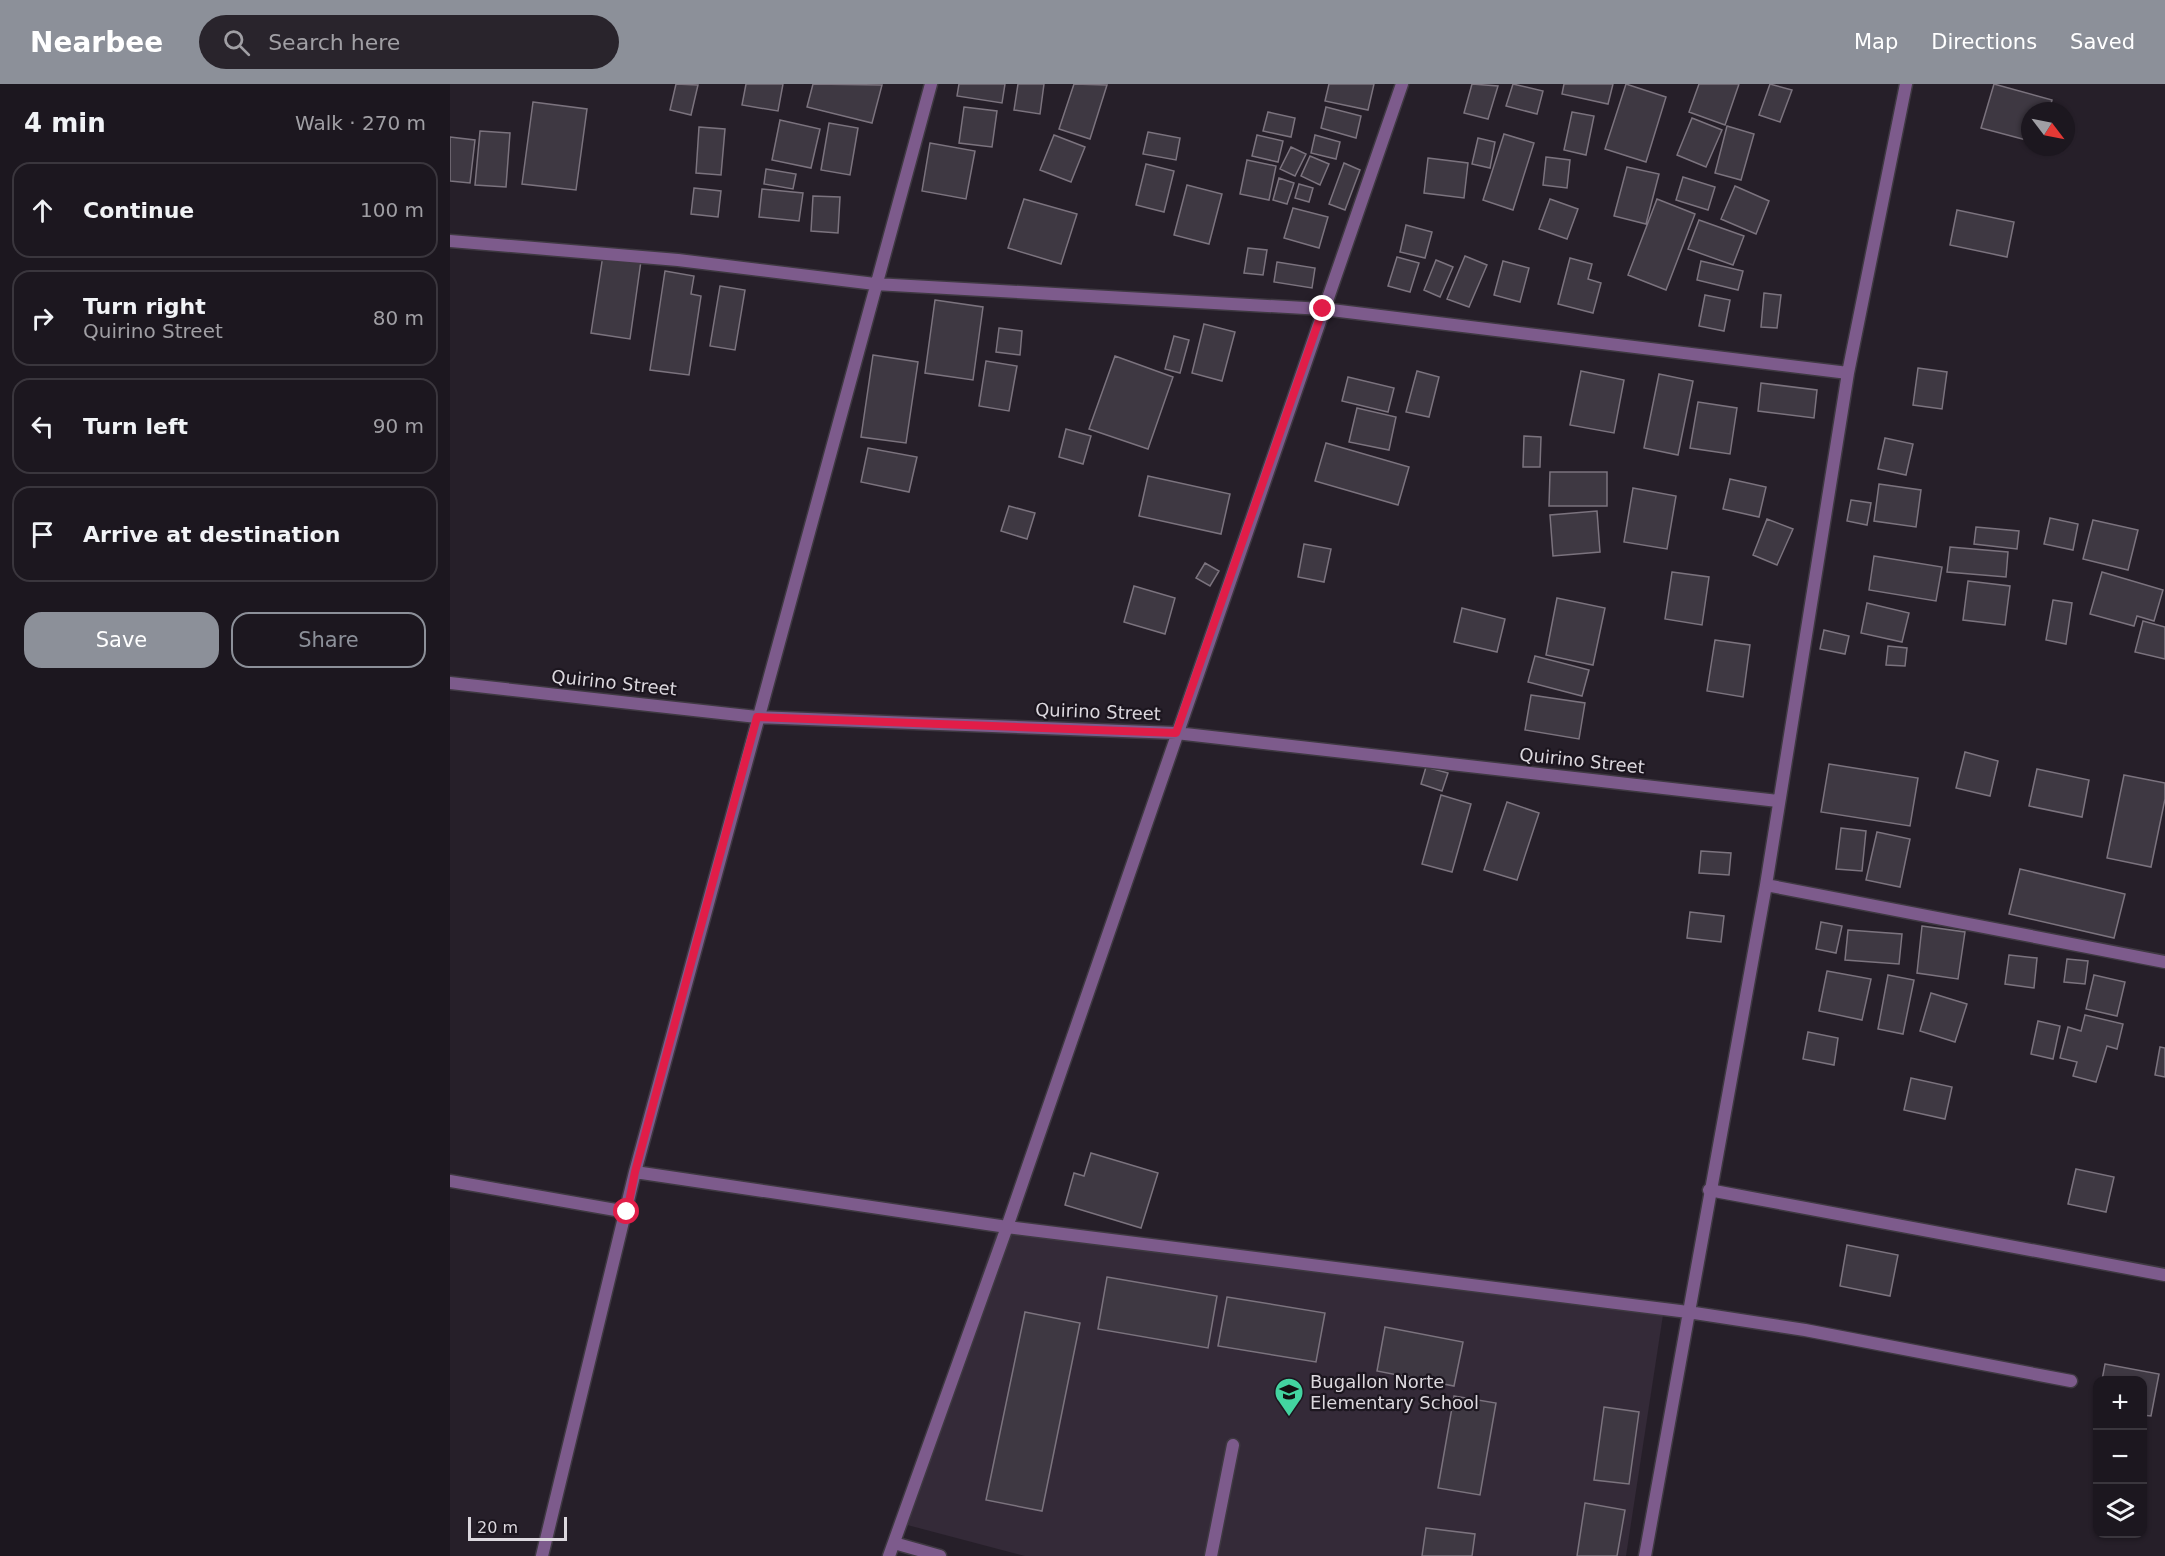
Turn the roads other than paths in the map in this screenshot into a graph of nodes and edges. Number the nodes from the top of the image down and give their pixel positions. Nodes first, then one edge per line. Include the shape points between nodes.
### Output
1 (931, 84) edge
2 (1402, 84) edge
3 (1906, 84) edge
4 (450, 241) edge
5 (875, 284) junction
6 (1323, 309) junction
7 (1848, 373) junction
8 (450, 682) edge
9 (757, 717) junction
10 (1176, 733) junction
11 (1778, 801) junction
12 (1766, 885) junction
13 (2165, 962) edge
14 (635, 1172) junction
15 (450, 1181) edge
16 (1709, 1190) junction
17 (627, 1212) junction
18 (1007, 1227) junction
19 (2165, 1275) edge
20 (1688, 1312) junction
21 (2071, 1381) dead end
22 (1233, 1445) dead end
23 (894, 1543) junction
24 (542, 1556) edge
25 (889, 1556) edge
26 (940, 1556) edge
27 (1211, 1556) edge
28 (1645, 1556) edge

1 - 5 street
2 - 6 street
3 - 7 street
4 - 5 street via 678,260
5 - 6 street
5 - 9 street
6 - 7 street
6 - 10 street
7 - 11 street
8 - 9 street, Quirino Street
9 - 10 street, Quirino Street
9 - 14 street
10 - 11 street, Quirino Street
10 - 18 street
11 - 12 street
12 - 13 street
12 - 16 street
14 - 17 street
14 - 18 street
15 - 17 street
16 - 19 street
16 - 20 street
17 - 24 street
18 - 20 street
18 - 23 street
20 - 21 street via 1805,1330
20 - 28 street
22 - 27 street
23 - 25 street
23 - 26 street

